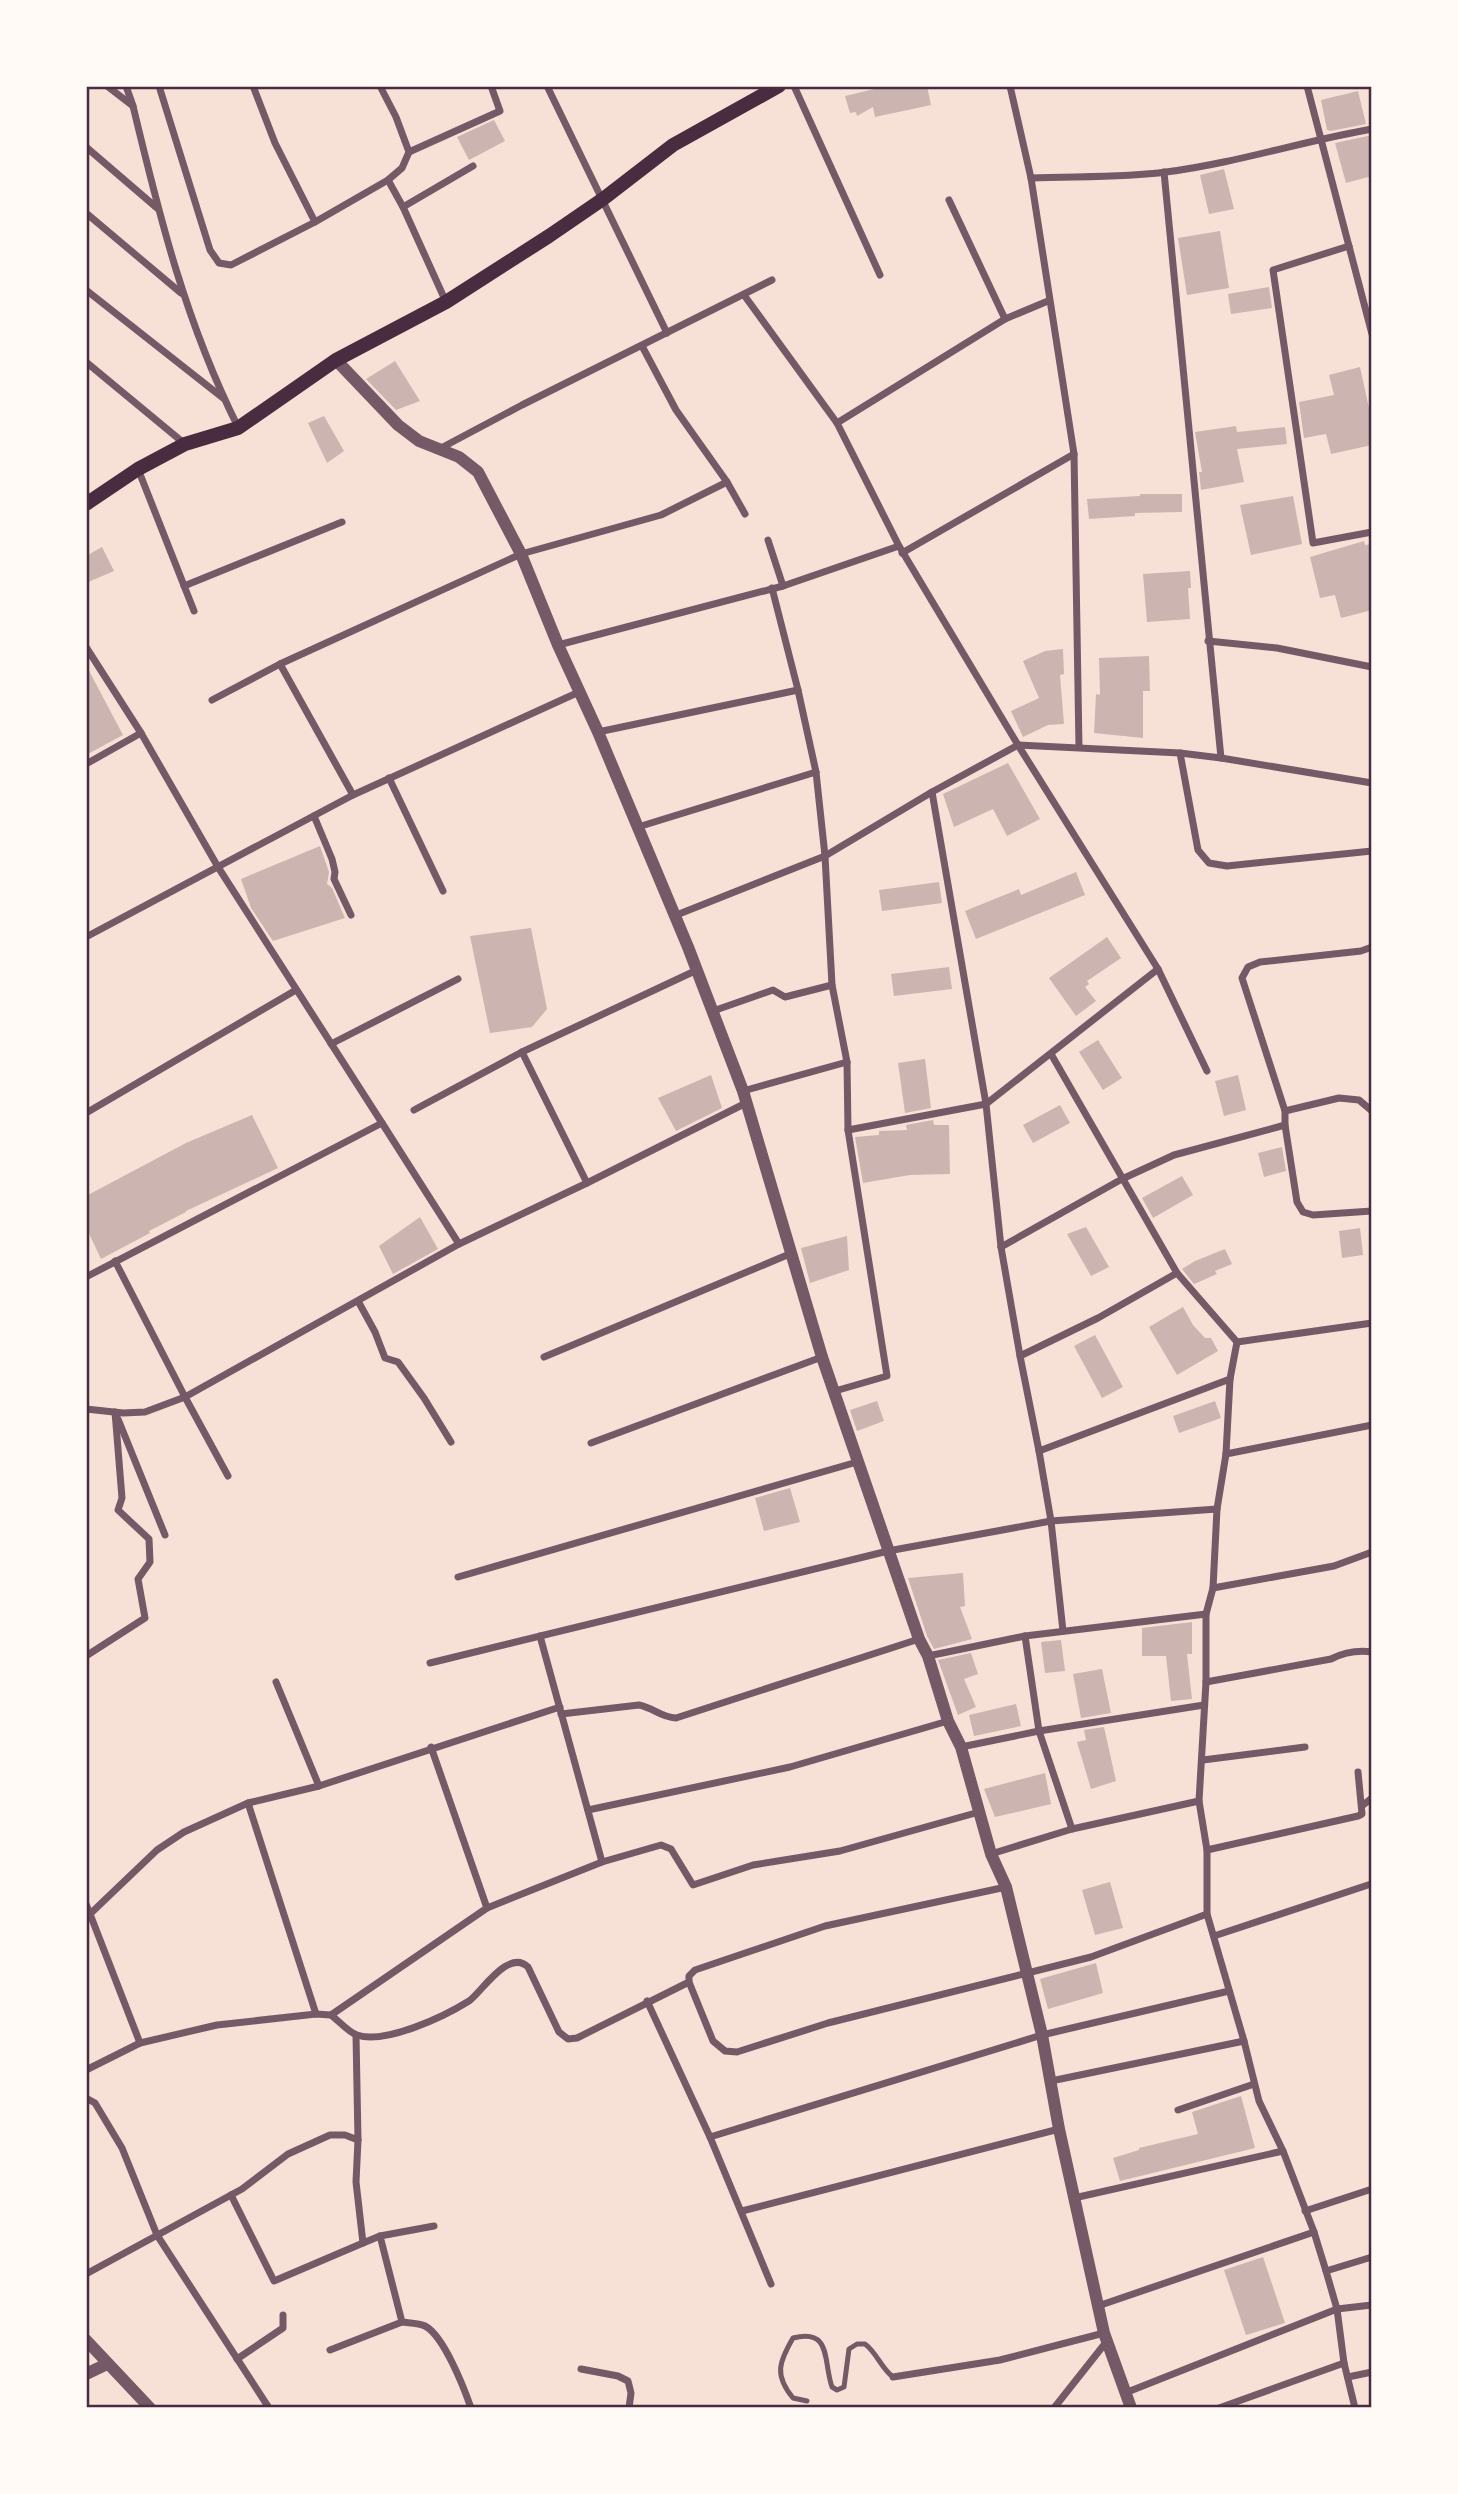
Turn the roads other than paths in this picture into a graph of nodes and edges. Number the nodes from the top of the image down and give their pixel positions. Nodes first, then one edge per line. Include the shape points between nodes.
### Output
1 (107, 86) edge
2 (126, 86) edge
3 (159, 86) edge
4 (253, 86) edge
5 (380, 86) edge
6 (491, 86) edge
7 (547, 86) edge
8 (779, 86) edge
9 (794, 86) edge
10 (1010, 86) edge
11 (1307, 86) edge
12 (133, 106) junction
13 (1372, 129) edge
14 (1319, 138) junction
15 (86, 147) edge
16 (409, 152) junction
17 (472, 166) dead end
18 (1164, 172) junction
19 (1031, 178) junction
20 (388, 180) junction
21 (603, 199) junction
22 (949, 200) dead end
23 (403, 207) junction
24 (157, 208) junction
25 (86, 213) edge
26 (316, 222) junction
27 (1349, 246) junction
28 (880, 275) dead end
29 (772, 281) dead end
30 (86, 290) edge
31 (181, 293) junction
32 (744, 295) junction
33 (1048, 301) junction
34 (446, 302) junction
35 (1005, 319) junction
36 (667, 333) junction
37 (1372, 334) edge
38 (642, 345) junction
39 (336, 360) junction
40 (86, 362) edge
41 (223, 398) junction
42 (837, 423) junction
43 (239, 428) junction
44 (185, 444) junction
45 (440, 449) junction
46 (1074, 454) junction
47 (138, 469) junction
48 (727, 482) junction
49 (86, 504) edge
50 (745, 514) dead end
51 (342, 522) dead end
52 (1372, 532) edge
53 (768, 540) dead end
54 (901, 550) junction
55 (522, 554) junction
56 (184, 586) junction
57 (783, 586) junction
58 (772, 588) junction
59 (194, 611) dead end
60 (1208, 641) junction
61 (558, 645) junction
62 (86, 647) edge
63 (280, 664) junction
64 (1372, 667) edge
65 (799, 690) junction
66 (579, 692) junction
67 (212, 700) dead end
68 (598, 732) junction
69 (141, 733) junction
70 (1018, 745) junction
71 (1079, 747) junction
72 (1180, 753) junction
73 (1221, 758) junction
74 (86, 764) edge
75 (816, 772) junction
76 (389, 778) junction
77 (1372, 783) edge
78 (932, 792) junction
79 (353, 795) junction
80 (314, 816) junction
81 (638, 827) junction
82 (1372, 851) edge
83 (825, 856) junction
84 (218, 867) junction
85 (443, 891) dead end
86 (351, 915) dead end
87 (674, 916) junction
88 (86, 937) edge
89 (1372, 947) edge
90 (1158, 969) junction
91 (697, 970) junction
92 (458, 979) dead end
93 (832, 985) junction
94 (296, 990) junction
95 (713, 1011) junction
96 (331, 1044) junction
97 (523, 1052) junction
98 (1051, 1054) junction
99 (847, 1062) junction
100 (1207, 1071) dead end
101 (744, 1097) junction
102 (986, 1104) junction
103 (414, 1110) dead end
104 (1286, 1111) junction
105 (1372, 1111) edge
106 (86, 1113) edge
107 (382, 1122) junction
108 (1286, 1125) junction
109 (848, 1130) junction
110 (1122, 1179) junction
111 (587, 1183) junction
112 (1372, 1211) edge
113 (458, 1244) junction
114 (1001, 1247) junction
115 (792, 1253) junction
116 (115, 1261) junction
117 (1177, 1273) junction
118 (86, 1277) edge
119 (358, 1301) junction
120 (1372, 1323) edge
121 (1237, 1342) junction
122 (544, 1356) dead end
123 (1020, 1356) junction
124 (822, 1357) junction
125 (1230, 1379) junction
126 (835, 1391) junction
127 (185, 1397) junction
128 (86, 1409) edge
129 (115, 1412) junction
130 (1372, 1425) edge
131 (451, 1442) dead end
132 (592, 1443) dead end
133 (1039, 1451) junction
134 (1226, 1454) junction
135 (857, 1462) junction
136 (228, 1476) dead end
137 (1217, 1509) junction
138 (1051, 1521) junction
139 (165, 1535) dead end
140 (888, 1551) junction
141 (1372, 1552) edge
142 (458, 1577) dead end
143 (1213, 1588) junction
144 (1206, 1614) junction
145 (1063, 1631) junction
146 (540, 1636) junction
147 (1025, 1636) junction
148 (919, 1639) junction
149 (1372, 1652) edge
150 (86, 1656) edge
151 (928, 1656) junction
152 (430, 1663) dead end
153 (276, 1682) dead end
154 (1206, 1682) junction
155 (1204, 1705) junction
156 (560, 1711) junction
157 (948, 1721) junction
158 (1039, 1731) junction
159 (1305, 1746) dead end
160 (431, 1747) junction
161 (961, 1747) junction
162 (1203, 1760) junction
163 (1358, 1772) dead end
164 (319, 1786) junction
165 (1372, 1798) edge
166 (1199, 1801) junction
167 (248, 1803) junction
168 (1363, 1805) junction
169 (588, 1810) junction
170 (979, 1812) junction
171 (1072, 1829) junction
172 (1207, 1850) junction
173 (991, 1854) junction
174 (602, 1862) junction
175 (1371, 1884) edge
176 (1006, 1887) junction
177 (86, 1904) edge
178 (487, 1908) junction
179 (90, 1914) junction
180 (1207, 1914) junction
181 (1214, 1936) junction
182 (1027, 1974) junction
183 (689, 1982) junction
184 (1229, 1991) junction
185 (647, 2001) junction
186 (316, 2014) junction
187 (331, 2015) junction
188 (356, 2035) junction
189 (1042, 2035) junction
190 (1244, 2041) junction
191 (140, 2043) junction
192 (86, 2070) edge
193 (1051, 2081) junction
194 (1254, 2084) junction
195 (86, 2098) edge
196 (1178, 2110) dead end
197 (1059, 2129) junction
198 (710, 2137) junction
199 (358, 2140) junction
200 (1283, 2151) junction
201 (1372, 2189) edge
202 (231, 2195) junction
203 (1074, 2198) junction
204 (742, 2211) junction
205 (1305, 2211) junction
206 (434, 2226) dead end
207 (1314, 2232) junction
208 (157, 2235) junction
209 (380, 2236) junction
210 (363, 2243) junction
211 (1372, 2257) edge
212 (1325, 2271) junction
213 (86, 2274) edge
214 (771, 2284) dead end
215 (1372, 2305) edge
216 (1098, 2306) junction
217 (1337, 2309) junction
218 (283, 2315) dead end
219 (402, 2322) junction
220 (1105, 2337) junction
221 (86, 2340) edge
222 (330, 2350) dead end
223 (237, 2359) junction
224 (1343, 2363) junction
225 (107, 2364) junction
226 (580, 2369) dead end
227 (1372, 2372) edge
228 (86, 2374) edge
229 (1348, 2376) junction
230 (893, 2377) joint
231 (1125, 2393) junction
232 (807, 2400) dead end
233 (150, 2408) edge
234 (269, 2408) edge
235 (471, 2408) edge
236 (629, 2408) edge
237 (1054, 2408) edge
238 (1131, 2408) edge
239 (1219, 2408) edge
240 (1355, 2408) edge

1 - 12 street
2 - 12 street
3 - 26 street via 210,250 219,263 231,265
4 - 26 street via 275,143
5 - 16 street
6 - 16 street via 500,111
7 - 21 street
8 - 21 main road via 673,145
9 - 28 street
10 - 19 street
11 - 14 street
12 - 24 street
13 - 14 street
14 - 18 street
14 - 27 street
15 - 24 street
16 - 20 street via 402,168
17 - 23 street
18 - 19 street
18 - 60 street
19 - 33 street
20 - 23 street
20 - 26 street
21 - 34 main road
21 - 36 street
22 - 35 street
23 - 34 street
24 - 31 street
25 - 31 street
27 - 37 street
27 - 52 street via 1273,270 1313,542
29 - 32 street
30 - 41 street
31 - 41 street
32 - 36 street
32 - 42 street
33 - 35 street
33 - 46 street
34 - 39 main road
35 - 42 street
36 - 38 street
38 - 45 street
38 - 48 street via 676,410
39 - 43 main road
39 - 45 street via 398,425 419,442
40 - 44 street
41 - 43 street
42 - 54 street
43 - 44 main road
44 - 47 main road
45 - 55 street via 478,472
46 - 54 street
46 - 71 street
47 - 49 main road
47 - 56 street
48 - 50 street
48 - 55 street via 661,515
51 - 56 street
53 - 57 street
54 - 57 street
54 - 70 street
55 - 61 street
55 - 63 street
56 - 59 street
57 - 58 street
58 - 61 street
58 - 65 street
60 - 64 street via 1277,648
60 - 73 street
61 - 66 street
62 - 69 street
63 - 67 street
63 - 79 street
65 - 68 street
65 - 75 street
66 - 68 street
66 - 76 street
68 - 81 street
69 - 74 street
69 - 84 street
70 - 71 street
70 - 78 street
70 - 90 street
71 - 72 street
72 - 73 street
72 - 82 street via 1198,850 1209,863 1227,866
73 - 77 street
75 - 81 street
75 - 83 street
76 - 79 street
76 - 85 street
78 - 83 street
78 - 102 street
79 - 80 street
80 - 84 street
80 - 86 street
81 - 87 street
83 - 87 street
83 - 93 street
84 - 88 street
84 - 94 street
87 - 91 street
89 - 104 street via 1260,962 1248,967 1242,978
90 - 98 street
90 - 100 street
91 - 95 street
91 - 97 street
92 - 96 street
93 - 95 street via 785,998 773,990
93 - 99 street
94 - 96 street
94 - 106 street
95 - 101 street
96 - 107 street
97 - 103 street
97 - 111 street
98 - 102 street
98 - 110 street
99 - 101 street
99 - 109 street
101 - 111 street
101 - 115 street
102 - 109 street
102 - 114 street
104 - 105 street via 1339,1098 1359,1100
104 - 108 street
107 - 113 street
107 - 116 street
108 - 110 street via 1174,1155
108 - 112 street via 1297,1202 1303,1212
109 - 126 street via 887,1376
110 - 114 street
110 - 117 street
111 - 113 street
113 - 119 street
114 - 123 street
115 - 122 street
115 - 124 street
116 - 118 street
116 - 127 street
117 - 121 street
117 - 123 street
119 - 127 street
119 - 131 street via 385,1358 398,1362
120 - 121 street
121 - 125 street
123 - 133 street
124 - 126 street
124 - 132 street
125 - 133 street
125 - 134 street
126 - 135 street
127 - 129 street via 145,1412
127 - 136 street
128 - 129 street
129 - 139 street
129 - 150 street via 122,1498 118,1510 149,1539 150,1562 138,1579 145,1618
130 - 134 street
133 - 138 street
134 - 137 street
135 - 140 street
135 - 142 street
137 - 138 street
137 - 143 street
138 - 140 street
138 - 145 street
140 - 146 street
140 - 148 street
141 - 143 street via 1334,1566
143 - 144 street
144 - 145 street
144 - 154 street
145 - 147 street
146 - 152 street
146 - 156 street
147 - 151 street
147 - 158 street
148 - 151 street
148 - 156 street via 676,1718 664,1718 639,1705
149 - 154 street via 1360,1650
151 - 157 street
153 - 164 street
154 - 155 street
155 - 158 street
155 - 162 street
156 - 160 street
156 - 169 street
157 - 161 street
157 - 169 street via 790,1767
158 - 161 street
158 - 171 street
159 - 162 street
160 - 164 street
160 - 178 street
161 - 170 street
162 - 166 street
163 - 168 street
164 - 167 street
165 - 168 street
166 - 171 street
166 - 172 street
167 - 179 street via 156,1850
167 - 186 street
168 - 172 street via 1358,1816
169 - 174 street
170 - 173 street
170 - 174 street via 840,1851 753,1865 693,1885 671,1849 661,1845
171 - 173 street
172 - 180 street
173 - 176 street
174 - 178 street
175 - 181 street
176 - 182 street
176 - 183 street via 825,1926 695,1970
177 - 179 street
178 - 187 street
179 - 191 street
180 - 181 street
180 - 182 street via 1091,1957
181 - 184 street
182 - 183 street via 828,2023 737,2052 725,2051 713,2040
182 - 189 street
183 - 185 street
184 - 189 street
184 - 190 street
185 - 188 street via 568,2039 559,2032 528,1966 517,1962 494,1974 473,1998 453,2010 379,2037
185 - 198 street
186 - 187 street
186 - 191 street via 217,2025
187 - 188 street
188 - 199 street
189 - 193 street
189 - 198 street
190 - 193 street
190 - 194 street
191 - 192 street
193 - 197 street
194 - 196 street
194 - 200 street
195 - 208 street via 95,2103 122,2148
197 - 203 street
197 - 204 street
198 - 204 street
199 - 202 street via 330,2135 288,2154
199 - 210 street via 356,2182
200 - 203 street
200 - 205 street
201 - 205 street
202 - 208 street
202 - 210 street via 274,2281
203 - 216 street
204 - 214 street
205 - 207 street
206 - 209 street
207 - 212 street
207 - 216 street
208 - 213 street
208 - 223 street
209 - 210 street
209 - 219 street
211 - 212 street
212 - 217 street
215 - 217 street
216 - 220 street
217 - 224 street
217 - 231 street
218 - 223 street via 283,2328
219 - 222 street
219 - 235 street via 425,2326 439,2340
220 - 230 street
220 - 231 street
220 - 237 street
221 - 225 street
223 - 234 street
224 - 229 street
224 - 239 street
225 - 228 street
225 - 233 street
226 - 236 street via 628,2381
227 - 229 street
229 - 240 street
230 - 232 lane via 874,2351 857,2344 849,2349 844,2387 837,2390 832,2387 823,2344 815,2336 793,2338 783,2355 783,2387 793,2398
231 - 238 street

